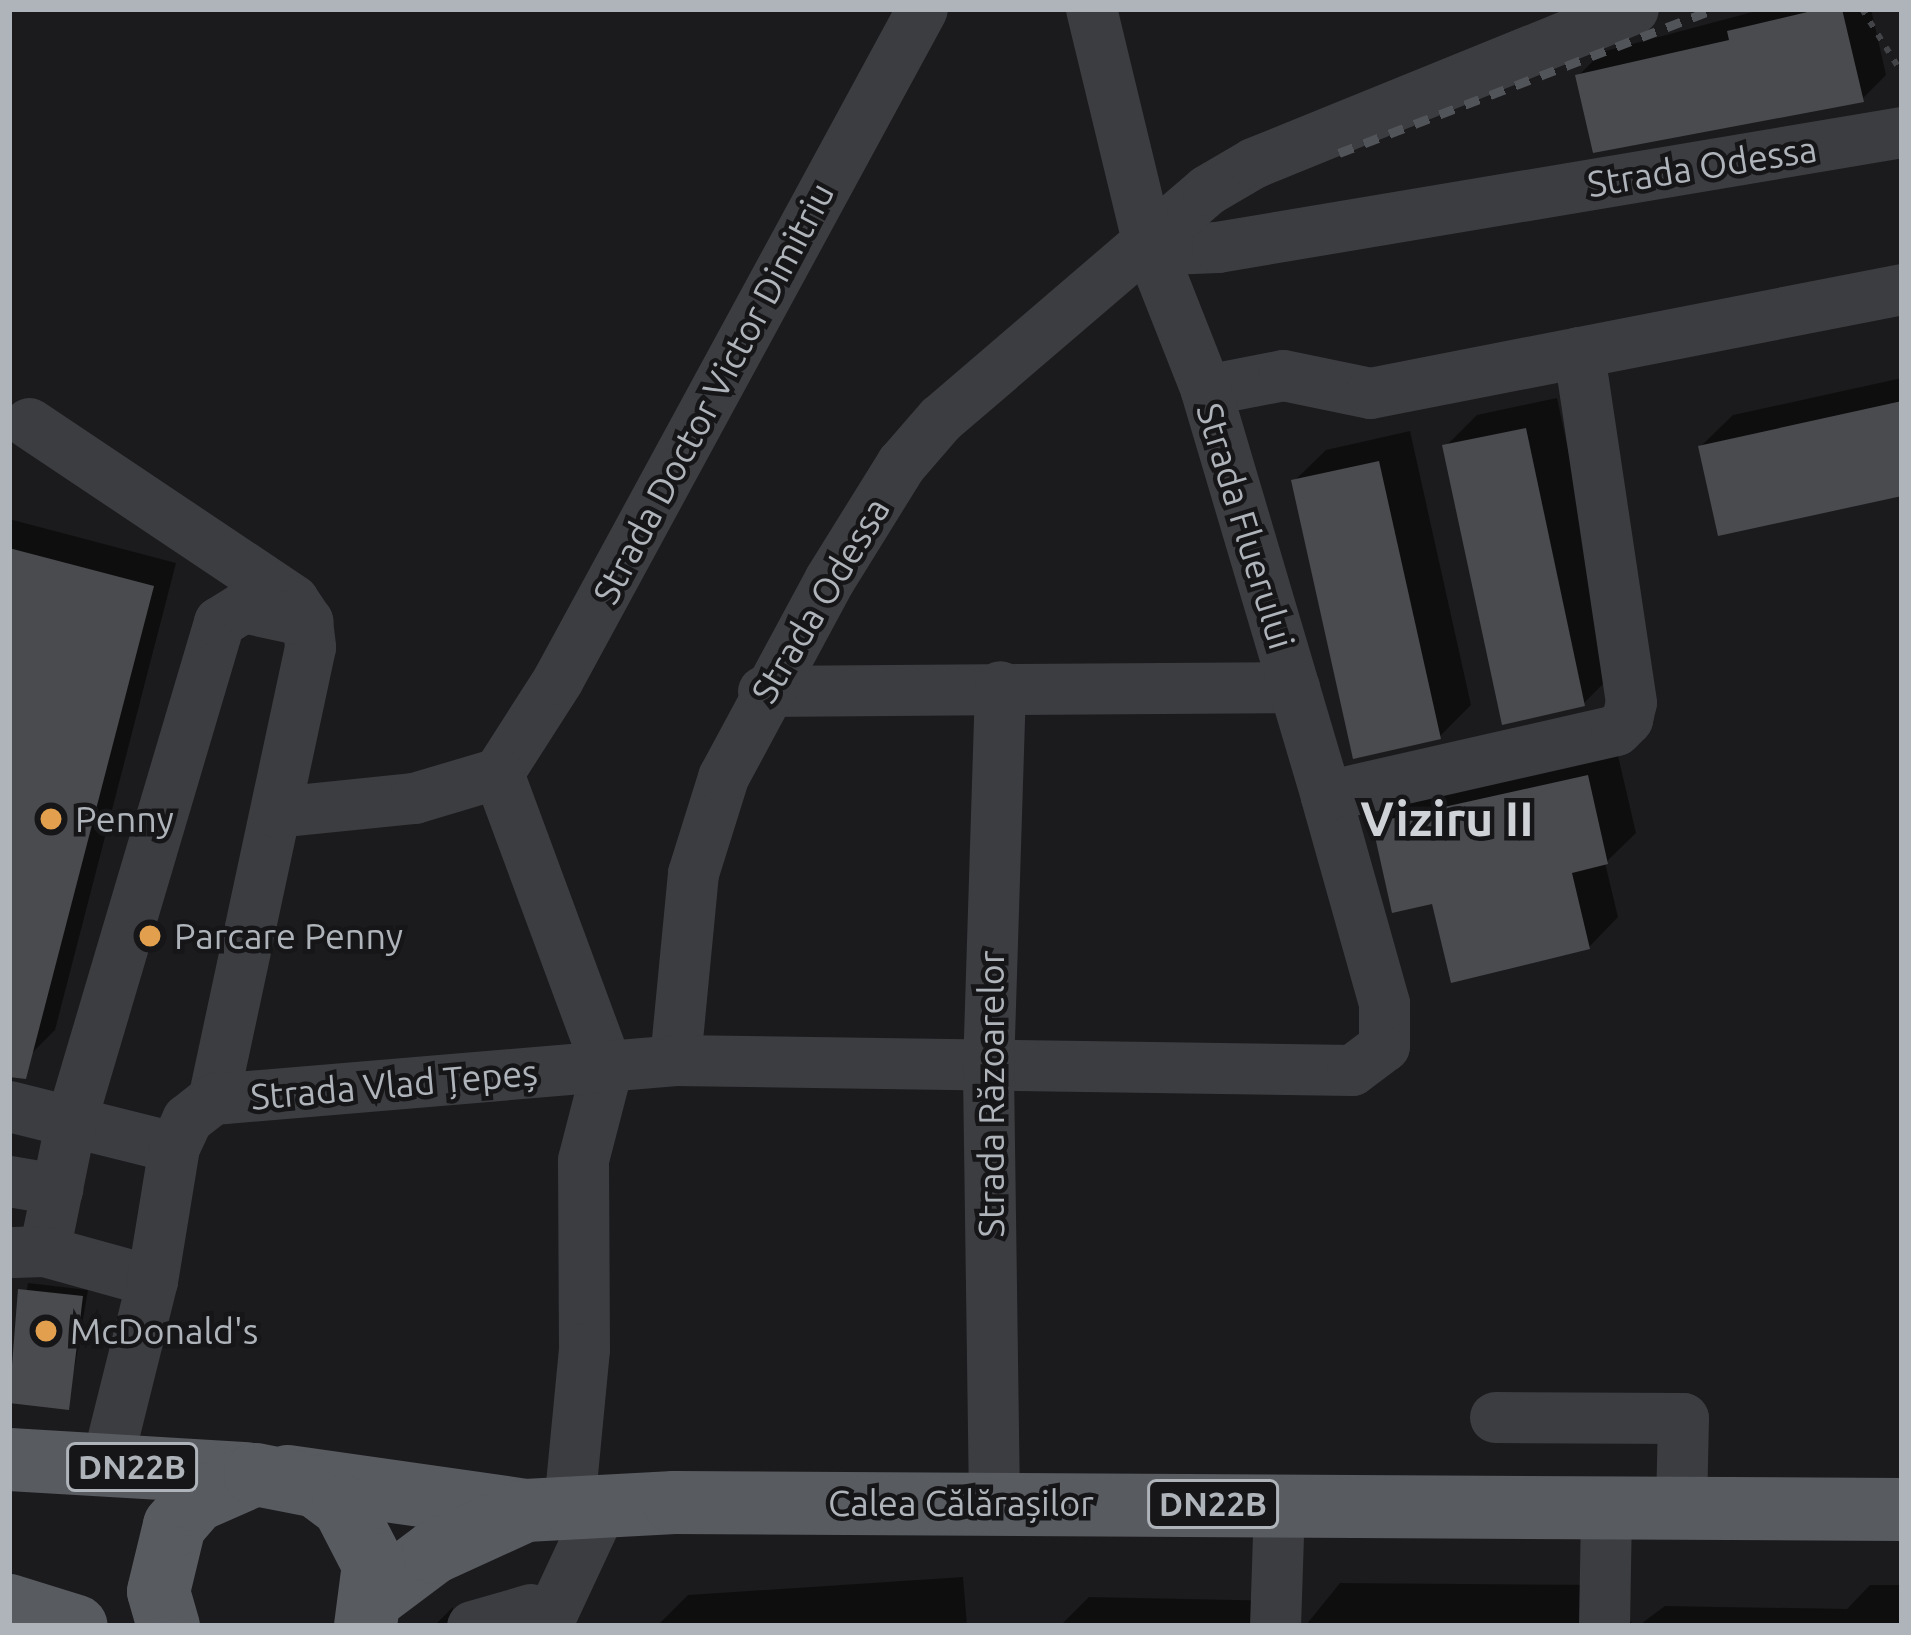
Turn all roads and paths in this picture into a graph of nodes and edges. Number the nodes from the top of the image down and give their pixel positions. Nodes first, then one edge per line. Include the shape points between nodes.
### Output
1 (922, 9) edge
2 (1091, 9) edge
3 (1633, 9) edge
4 (1863, 11) edge
5 (1902, 73) edge
6 (1902, 132) edge
7 (1147, 240) junction
8 (1902, 289) edge
9 (1579, 352) junction
10 (1206, 390) junction
11 (28, 423) dead end
12 (308, 621) junction
13 (1000, 686) junction
14 (1294, 687) junction
15 (764, 691) junction
16 (498, 773) junction
17 (1326, 796) junction
18 (276, 812) junction
19 (1384, 1046) joint
20 (675, 1060) junction
21 (607, 1067) junction
22 (988, 1069) junction
23 (213, 1100) junction
24 (9, 1106) edge
25 (70, 1124) junction
26 (174, 1147) junction
27 (33, 1185) edge
28 (26, 1252) edge
29 (152, 1281) junction
30 (1495, 1417) dead end
31 (9, 1460) edge
32 (106, 1465) junction
33 (271, 1475) junction
34 (994, 1502) junction
35 (1279, 1505) junction
36 (1606, 1508) junction
37 (1681, 1508) junction
38 (1902, 1509) edge
39 (568, 1520) junction
40 (9, 1605) edge
41 (369, 1611) edge
42 (531, 1620) edge
43 (76, 1626) edge
44 (168, 1626) edge
45 (472, 1626) edge
46 (1275, 1626) edge
47 (1604, 1626) edge

1 - 16 street, Strada Doctor Victor Dimitriu via 558,680
2 - 7 street, Strada Fluerului
3 - 7 street, Strada Odessa via 1253,164
4 - 5 path
6 - 7 street, Strada Odessa via 1217,247 1168,249
7 - 10 street, Strada Fluerului
7 - 15 street, Strada Odessa via 974,384 901,464
8 - 9 street
9 - 10 street via 1370,393 1283,375
9 - 17 street via 1631,702 1627,719 1616,730
10 - 14 street, Strada Fluerului
11 - 12 street via 293,600
12 - 18 street via 310,646
12 - 25 street via 243,608 219,622
13 - 14 street
13 - 15 street
13 - 22 street, Strada Răzoarelor
14 - 17 street, Strada Fluerului
15 - 20 street, Strada Odessa via 723,777 693,873
16 - 18 street via 414,798
16 - 21 street
17 - 19 street, Strada Fluerului via 1384,1004
18 - 23 street
19 - 22 street, Strada Vlad Țepeș via 1352,1070
20 - 21 street, Strada Vlad Țepeș
20 - 22 street, Strada Vlad Țepeș
21 - 23 street, Strada Vlad Țepeș
21 - 39 street via 583,1160 584,1349
22 - 34 street, Strada Răzoarelor
23 - 26 street, Strada Vlad Țepeș via 188,1119
24 - 25 street
25 - 26 street
25 - 27 street
26 - 29 street, Strada Vlad Țepeș
27 - 28 street
28 - 29 street
29 - 32 street, Strada Vlad Țepeș
30 - 37 street via 1683,1418
31 - 32 main road, Calea Călărașilor / DN22B
32 - 33 main road, Calea Călărașilor / DN22B
33 - 39 main road, Calea Călărașilor / DN22B
33 - 41 main road, DN22B via 343,1505 373,1564
33 - 44 main road, DN22B via 196,1500 174,1526 158,1591
34 - 35 main road, Calea Călărașilor / DN22B
34 - 39 main road, Calea Călărașilor / DN22B
35 - 36 main road, Calea Călărașilor / DN22B
35 - 46 street
36 - 37 main road, Calea Călărașilor / DN22B
36 - 47 street
37 - 38 main road, Calea Călărașilor / DN22B
39 - 41 main road, Calea Călărașilor / DN22B via 434,1552
39 - 42 street
40 - 43 main road
42 - 45 street

